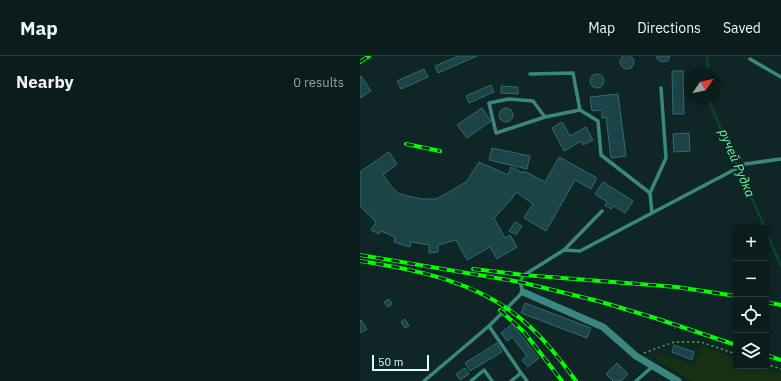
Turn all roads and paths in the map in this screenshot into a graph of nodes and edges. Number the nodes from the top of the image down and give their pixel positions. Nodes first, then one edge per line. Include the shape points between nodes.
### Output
1 (750, 59) dead end
2 (530, 74) dead end
3 (781, 77) edge
4 (661, 88) dead end
5 (580, 110) junction
6 (545, 117) junction
7 (781, 159) edge
8 (650, 193) junction
9 (602, 211) dead end
10 (652, 213) junction
11 (564, 250) junction
12 (523, 292) junction
13 (489, 326) junction
14 (733, 353) edge
15 (636, 356) junction
16 (769, 365) edge
17 (653, 366) junction
18 (781, 369) edge
19 (521, 373) junction
20 (428, 377) junction
21 (639, 380) edge
22 (424, 381) edge
23 (431, 381) edge
24 (471, 381) edge
25 (492, 381) edge
26 (511, 381) edge
27 (527, 381) edge
28 (678, 381) edge

1 - 3 lane
2 - 5 lane via 573,74
4 - 8 lane via 666,158
5 - 6 lane
5 - 8 lane via 598,121 601,155
6 - 6 lane via 496,133 489,103 509,99 534,101
7 - 10 lane via 745,164
8 - 10 lane
9 - 11 lane
10 - 11 lane via 580,250
11 - 12 lane via 524,275 520,282
12 - 13 lane
12 - 15 street via 603,327
13 - 19 lane
13 - 20 lane
14 - 15 path via 701,342 674,342
15 - 17 street
16 - 18 path
17 - 21 lane
17 - 28 street
19 - 26 lane
19 - 27 lane
20 - 22 lane
20 - 23 lane
24 - 25 lane via 484,370

